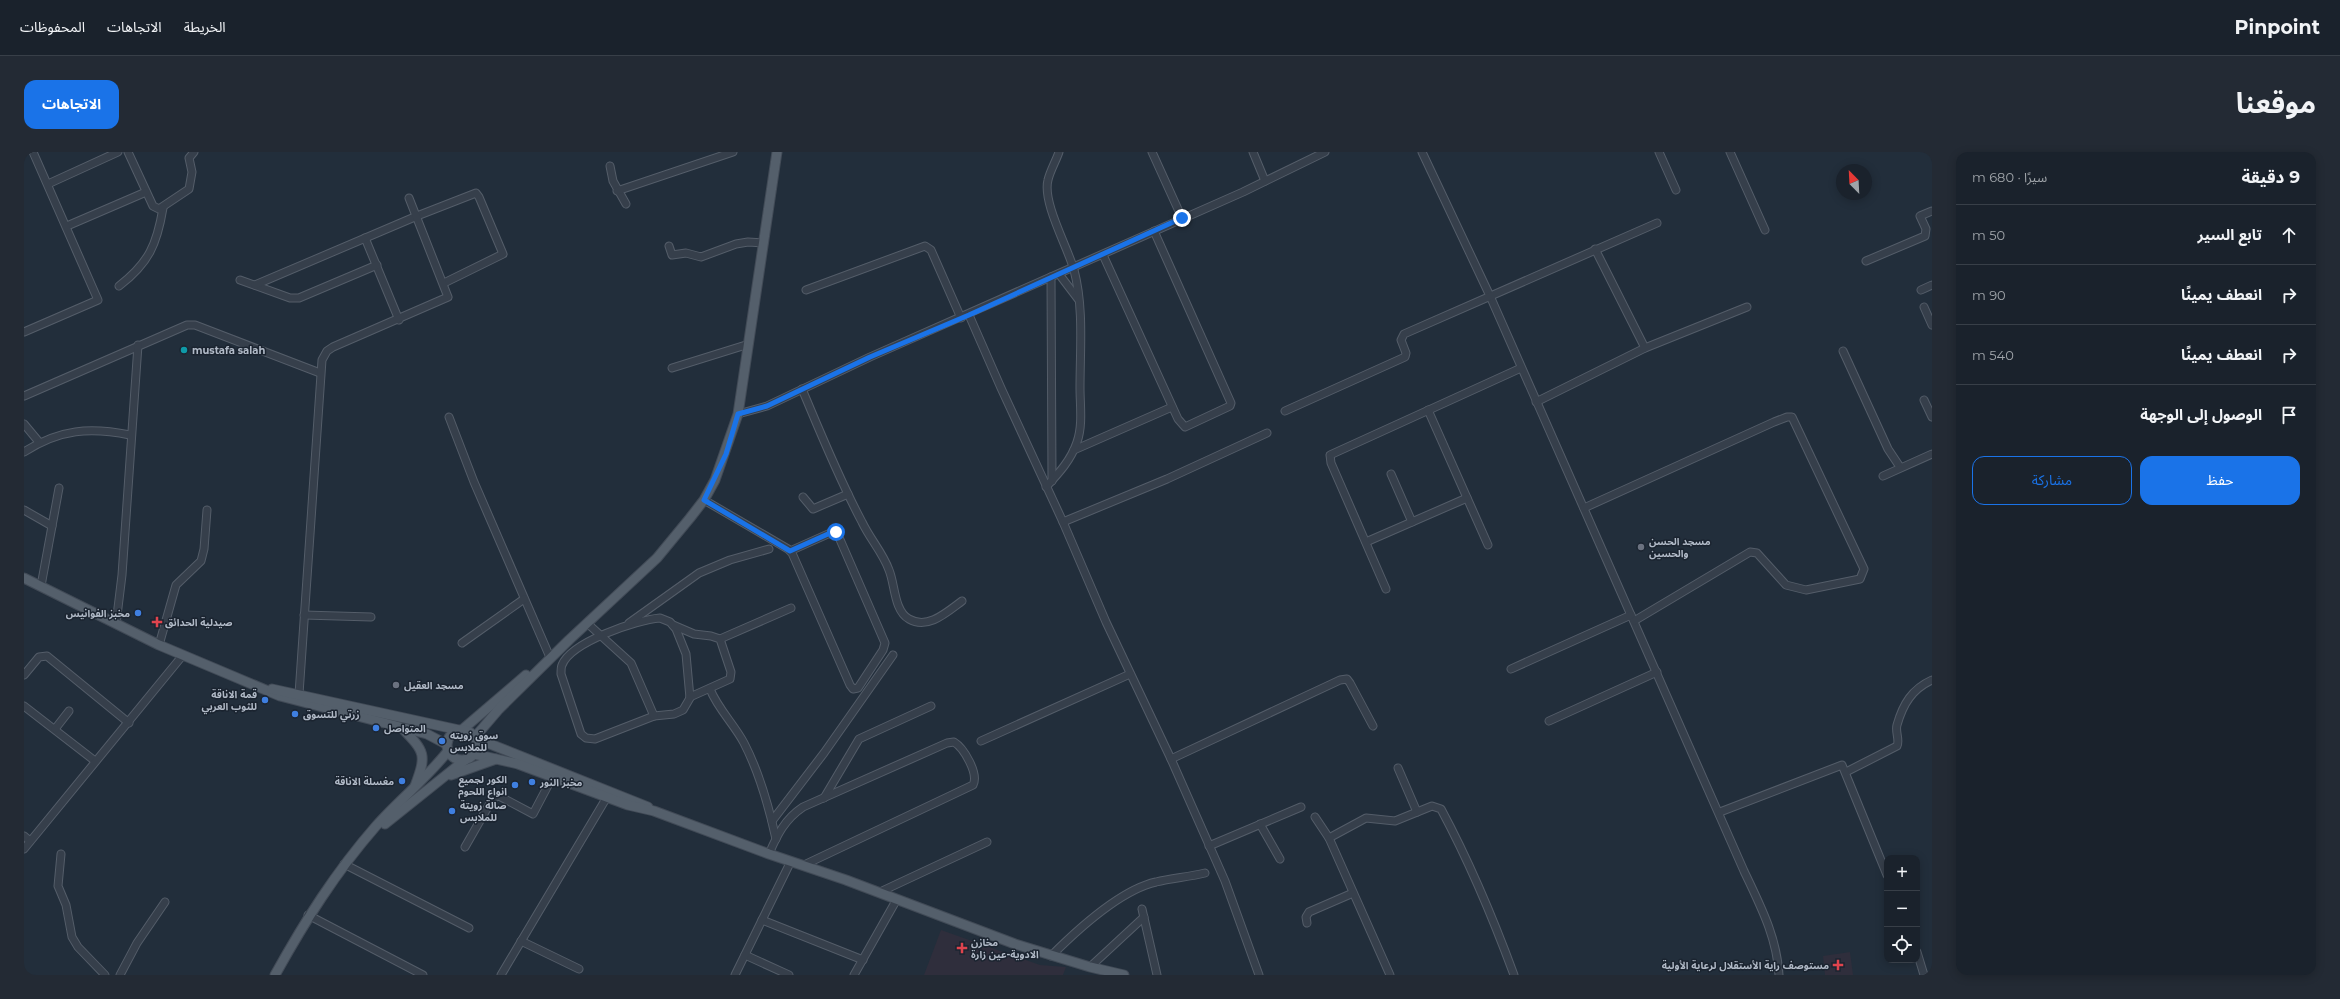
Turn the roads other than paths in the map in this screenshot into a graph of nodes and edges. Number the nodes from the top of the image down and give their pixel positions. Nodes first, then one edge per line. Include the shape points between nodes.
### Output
1 (33, 152) edge
2 (118, 152) edge
3 (128, 152) edge
4 (194, 152) edge
5 (733, 152) edge
6 (777, 152) edge
7 (1059, 152) edge
8 (1152, 152) edge
9 (1252, 152) edge
10 (1325, 152) edge
11 (1422, 152) edge
12 (1659, 152) edge
13 (1730, 152) edge
14 (610, 166) dead end
15 (1265, 181) junction
16 (48, 184) junction
17 (1676, 190) dead end
18 (617, 191) junction
19 (146, 192) junction
20 (409, 198) dead end
21 (626, 204) dead end
22 (163, 208) junction
23 (1932, 211) edge
24 (417, 216) junction
25 (1182, 218) junction
26 (1657, 223) dead end
27 (67, 226) junction
28 (1765, 230) dead end
29 (1154, 231) junction
30 (365, 238) junction
31 (764, 243) junction
32 (669, 246) dead end
33 (1595, 249) junction
34 (1103, 255) junction
35 (1866, 261) dead end
36 (376, 264) junction
37 (1073, 268) junction
38 (1059, 274) junction
39 (1051, 277) junction
40 (240, 280) dead end
41 (444, 283) junction
42 (255, 285) junction
43 (1932, 285) edge
44 (119, 286) dead end
45 (806, 290) dead end
46 (1921, 290) dead end
47 (1490, 296) junction
48 (1078, 299) junction
49 (1747, 307) dead end
50 (1924, 307) dead end
51 (969, 315) junction
52 (961, 318) junction
53 (399, 320) junction
54 (1932, 325) edge
55 (24, 332) edge
56 (749, 344) junction
57 (138, 345) junction
58 (1645, 348) junction
59 (1843, 351) dead end
60 (672, 368) dead end
61 (1521, 368) junction
62 (320, 373) junction
63 (802, 389) junction
64 (24, 396) edge
65 (1924, 400) dead end
66 (1536, 402) junction
67 (1172, 406) junction
68 (1428, 410) junction
69 (1285, 411) dead end
70 (738, 414) junction
71 (449, 417) dead end
72 (1932, 417) edge
73 (24, 424) edge
74 (1267, 433) dead end
75 (130, 435) junction
76 (39, 442) junction
77 (1074, 450) junction
78 (24, 452) edge
79 (1932, 454) edge
80 (1900, 467) junction
81 (1391, 474) dead end
82 (1883, 476) dead end
83 (1052, 481) junction
84 (1046, 487) junction
85 (59, 488) dead end
86 (848, 494) junction
87 (803, 497) dead end
88 (1468, 498) junction
89 (704, 500) junction
90 (1584, 508) junction
91 (24, 510) edge
92 (208, 510) dead end
93 (1063, 522) junction
94 (1412, 522) junction
95 (52, 526) junction
96 (1366, 542) junction
97 (1488, 545) dead end
98 (769, 549) dead end
99 (790, 551) junction
100 (24, 578) edge
101 (41, 586) junction
102 (1386, 589) dead end
103 (524, 600) junction
104 (962, 601) dead end
105 (792, 608) dead end
106 (304, 615) junction
107 (371, 617) dead end
108 (1632, 618) junction
109 (587, 623) junction
110 (116, 624) junction
111 (672, 624) junction
112 (621, 629) junction
113 (602, 636) junction
114 (720, 639) junction
115 (569, 640) junction
116 (462, 643) dead end
117 (159, 645) junction
118 (183, 654) junction
119 (549, 655) junction
120 (893, 655) dead end
121 (1511, 669) dead end
122 (1657, 672) junction
123 (1130, 674) junction
124 (24, 675) edge
125 (1932, 680) edge
126 (710, 689) junction
127 (268, 690) junction
128 (300, 694) junction
129 (690, 697) junction
130 (24, 706) edge
131 (931, 706) dead end
132 (69, 711) dead end
133 (654, 716) junction
134 (1549, 720) dead end
135 (129, 723) junction
136 (1373, 726) dead end
137 (401, 727) junction
138 (55, 729) junction
139 (461, 730) junction
140 (475, 737) junction
141 (981, 741) dead end
142 (447, 748) junction
143 (474, 754) junction
144 (498, 759) junction
145 (1171, 759) junction
146 (465, 760) junction
147 (95, 761) junction
148 (1398, 768) dead end
149 (1846, 772) junction
150 (553, 776) junction
151 (436, 782) junction
152 (414, 788) junction
153 (606, 797) junction
154 (824, 798) junction
155 (1301, 807) dead end
156 (654, 811) junction
157 (1416, 812) junction
158 (1720, 812) junction
159 (1316, 817) dead end
160 (772, 821) junction
161 (1260, 824) junction
162 (24, 836) edge
163 (366, 838) junction
164 (1329, 838) junction
165 (776, 839) junction
166 (30, 841) junction
167 (987, 842) dead end
168 (1209, 846) junction
169 (465, 847) dead end
170 (24, 849) edge
171 (61, 854) dead end
172 (769, 854) junction
173 (1280, 859) dead end
174 (792, 861) junction
175 (344, 864) junction
176 (804, 865) junction
177 (1884, 867) edge
178 (1205, 873) dead end
179 (880, 892) junction
180 (1353, 893) junction
181 (897, 899) junction
182 (165, 902) dead end
183 (1142, 909) dead end
184 (308, 916) junction
185 (1144, 917) junction
186 (762, 920) junction
187 (1306, 923) dead end
188 (469, 928) dead end
189 (521, 941) junction
190 (745, 955) junction
191 (1051, 956) junction
192 (863, 960) junction
193 (1920, 962) edge
194 (1090, 967) junction
195 (579, 969) dead end
196 (105, 975) edge
197 (120, 975) edge
198 (275, 975) edge
199 (423, 975) edge
200 (501, 975) edge
201 (735, 975) edge
202 (789, 975) edge
203 (854, 975) edge
204 (1124, 975) edge
205 (1157, 975) edge
206 (1259, 975) edge
207 (1390, 975) edge
208 (1514, 975) edge
209 (1780, 975) edge
210 (1924, 975) edge

1 - 16 street
2 - 16 street
3 - 19 street
4 - 22 street via 189,158 192,172 189,189
5 - 18 street
6 - 31 main road
7 - 37 street via 1047,187
8 - 25 street
9 - 15 street
10 - 15 street
11 - 47 street
12 - 17 street
13 - 28 street
14 - 18 street
15 - 25 street
16 - 27 street
18 - 21 street
19 - 22 street via 153,206
19 - 27 street
20 - 24 street
22 - 44 street via 160,230 149,257
23 - 35 street via 1920,216 1926,229 1925,236
24 - 30 street
24 - 41 street
24 - 41 street via 476,193 502,250 502,256
25 - 29 street
26 - 33 street
27 - 55 street via 98,300
29 - 34 street
29 - 67 street via 1231,403 1230,406 1185,427
30 - 36 street
30 - 42 street
31 - 32 street via 743,243 698,257 686,253 674,256
31 - 56 main road
33 - 47 street
33 - 58 street
34 - 37 street
34 - 67 street
36 - 42 street via 299,298 290,298
36 - 53 street
37 - 38 street
37 - 48 street
38 - 39 street
38 - 48 street
39 - 51 street
39 - 83 street
40 - 42 street
41 - 53 street via 448,293 445,300
43 - 46 street
45 - 52 street via 925,246 931,250
47 - 61 street
47 - 69 street via 1404,334 1400,340 1406,352 1405,356
48 - 77 street via 1080,427
49 - 58 street
50 - 54 street
51 - 52 street
51 - 84 street
52 - 63 street
53 - 62 street via 327,351 322,360
56 - 60 street
56 - 70 main road
57 - 62 street via 182,325 195,325
57 - 64 street
57 - 75 street
58 - 66 street
59 - 80 street via 1888,449
61 - 66 street
61 - 68 street
62 - 106 street
63 - 70 street via 756,410
63 - 86 street
65 - 72 street
66 - 90 street
67 - 77 street
68 - 88 street
68 - 96 street via 1330,455 1330,463
70 - 89 main road via 726,454
71 - 103 street
73 - 76 street
74 - 93 street
75 - 76 street via 92,429
75 - 110 street via 122,575
76 - 78 street
77 - 83 street
79 - 80 street
80 - 82 street
81 - 94 street
83 - 84 street
84 - 93 street
85 - 95 street
86 - 87 street via 813,509
86 - 104 street via 862,524 889,569 905,616 912,621 925,624
88 - 94 street
88 - 97 street
89 - 99 street
89 - 109 main road via 657,558
90 - 108 street
90 - 108 street via 1787,416 1792,418 1864,569 1860,579 1798,590 1786,586 1757,553 1750,552
91 - 95 street
92 - 117 street via 201,561 176,585
93 - 123 street
94 - 96 street
95 - 101 street
96 - 102 street
98 - 112 street via 730,560 699,573
99 - 99 street via 850,685 853,689 858,688 884,650 885,643 838,535 836,532 828,534
100 - 101 main road
101 - 110 main road
103 - 116 street
103 - 119 street
105 - 114 street
106 - 107 street
106 - 128 street
108 - 121 street
108 - 122 street
109 - 113 street
109 - 115 main road
110 - 117 main road
111 - 112 street via 660,618 653,618
111 - 114 street via 694,634
111 - 129 street via 686,654
112 - 113 street
113 - 133 street via 631,663
113 - 133 street via 582,644 561,665 561,674 581,734 586,738 595,738
114 - 126 street via 731,676
115 - 119 main road
115 - 140 main road via 499,709
117 - 118 main road
118 - 127 main road
118 - 135 street
119 - 139 main road
120 - 160 street
122 - 134 street
122 - 158 street
123 - 141 street
123 - 145 street
124 - 135 street via 39,657 47,656
125 - 149 street via 1917,688 1905,704 1897,725 1897,746
126 - 129 street
126 - 160 street via 720,710 744,742
127 - 128 main road
127 - 137 main road via 286,698
128 - 139 main road
129 - 133 street via 683,710 674,714
130 - 138 street
131 - 154 street via 859,739
132 - 138 street
135 - 147 street
136 - 145 street via 1350,683 1347,679 1340,680
137 - 142 main road via 434,736
137 - 152 main road via 424,755
138 - 147 street
139 - 140 main road via 470,732
139 - 142 main road via 449,736
140 - 143 main road via 477,748
140 - 156 main road via 520,757 632,798
142 - 146 main road via 457,759
142 - 152 main road
143 - 144 main road
143 - 146 main road
144 - 150 main road
144 - 151 main road
145 - 168 street
146 - 151 main road
147 - 166 street
148 - 157 street
149 - 158 street via 1844,767 1839,766
149 - 177 street
150 - 153 main road
150 - 169 street via 533,814 498,796 493,798
151 - 163 main road
152 - 163 main road
153 - 156 main road
153 - 189 street
154 - 165 street via 792,815
154 - 176 street via 954,742 963,750 974,776 973,785 965,790
155 - 161 street
156 - 172 main road
157 - 164 street via 1395,821 1385,822 1366,818
157 - 208 street via 1432,806 1441,809 1467,858 1493,917
158 - 209 street via 1770,926
159 - 164 street
160 - 165 street
161 - 168 street
161 - 173 street
162 - 166 street
163 - 175 main road
164 - 180 street
165 - 172 street
166 - 170 street
167 - 179 street
168 - 206 street via 1225,881
171 - 196 street via 58,886 66,905 72,937 78,947
172 - 174 main road
174 - 176 main road
174 - 186 street
175 - 184 main road
175 - 188 street
176 - 179 main road
178 - 191 street via 1156,882 1120,899 1101,912
179 - 181 main road
180 - 187 street via 1309,912
180 - 207 street
181 - 191 main road
181 - 192 street
182 - 197 street via 137,943
183 - 185 street
184 - 198 main road
184 - 199 street
185 - 194 street
185 - 205 street
186 - 190 street
186 - 192 street
189 - 195 street
189 - 200 street
190 - 201 street
190 - 202 street
191 - 194 main road
192 - 203 street
193 - 210 street
194 - 204 main road

